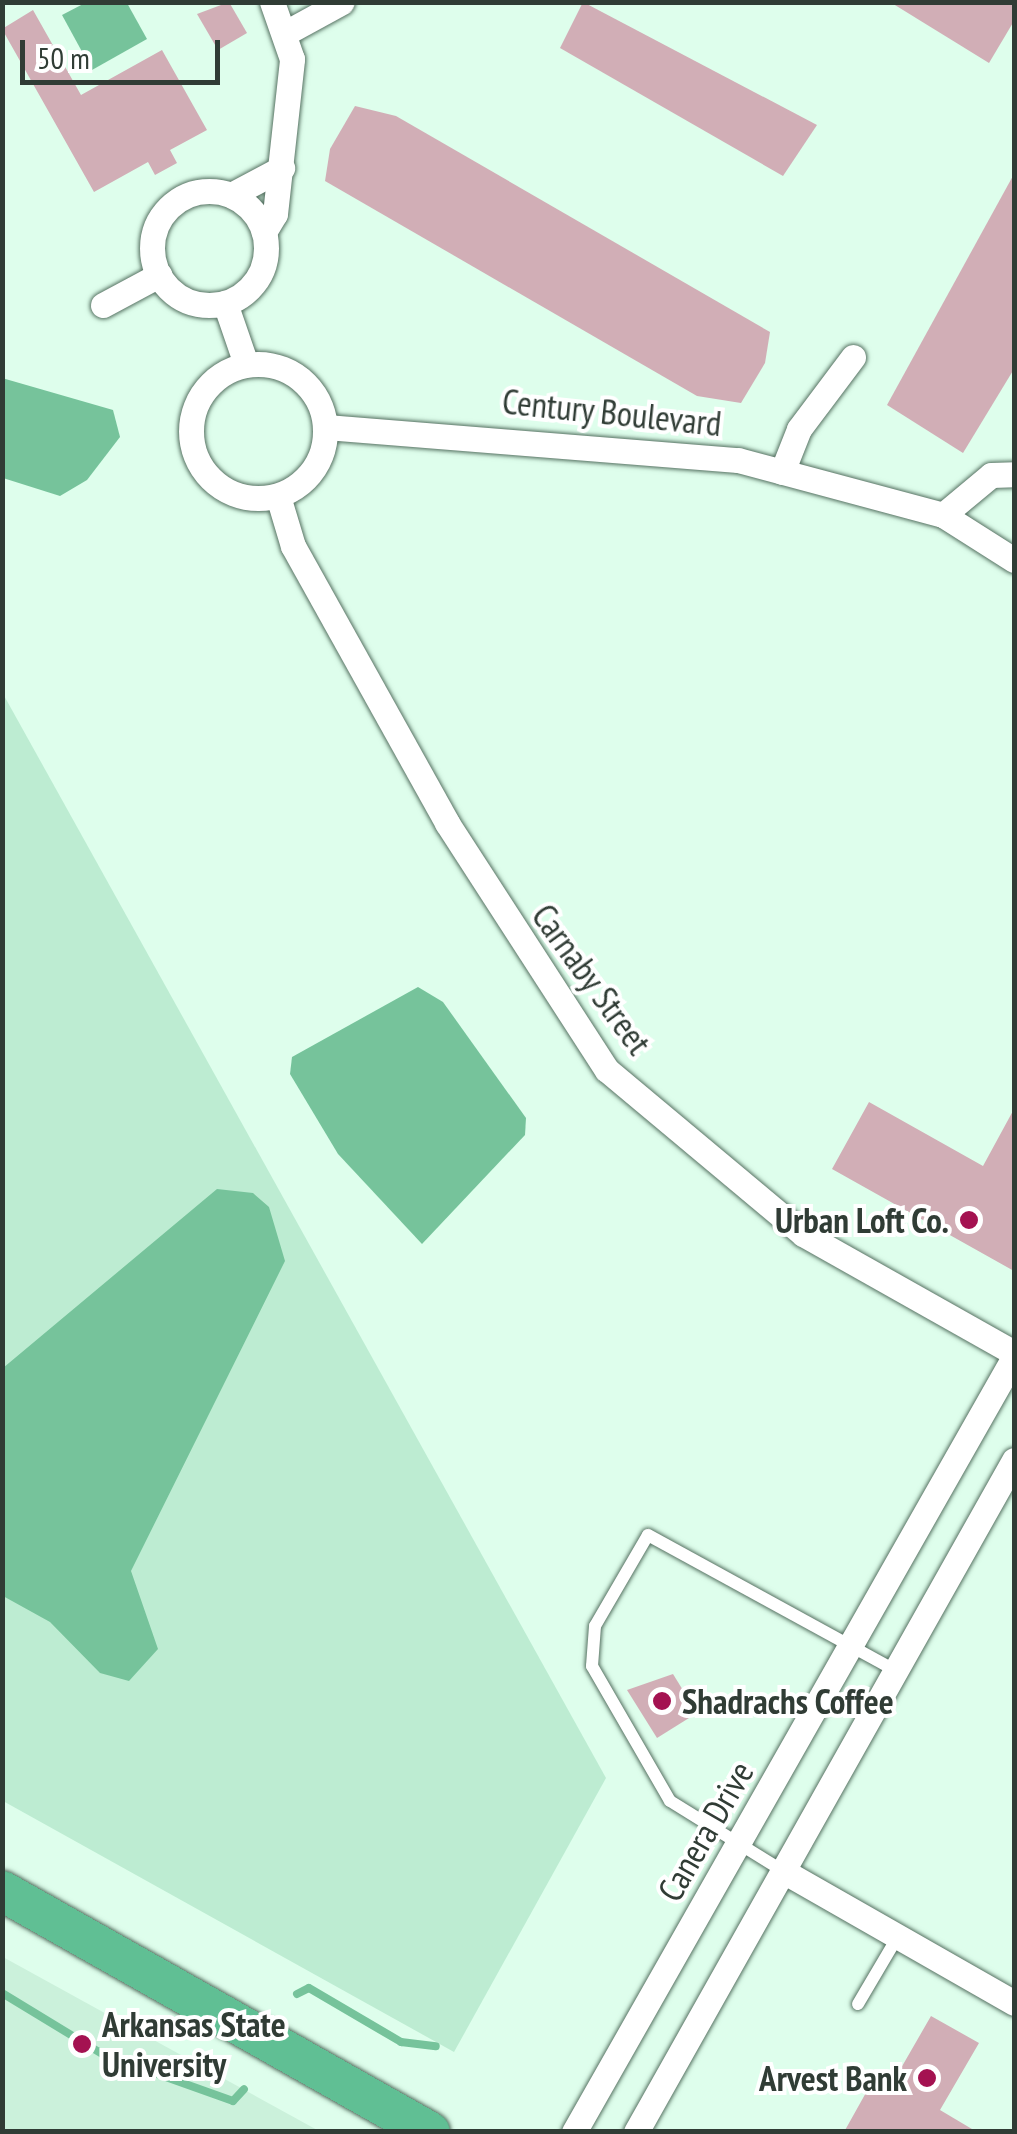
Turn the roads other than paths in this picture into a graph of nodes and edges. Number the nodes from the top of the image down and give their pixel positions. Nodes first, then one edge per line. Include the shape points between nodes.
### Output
1 (272, 2) edge
2 (342, 2) edge
3 (288, 31) junction
4 (282, 168) junction
5 (231, 195) junction
6 (264, 232) junction
7 (159, 275) junction
8 (225, 303) junction
9 (103, 304) dead end
10 (853, 357) dead end
11 (246, 364) junction
12 (326, 427) junction
13 (782, 472) junction
14 (1014, 474) edge
15 (278, 496) junction
16 (943, 515) junction
17 (1014, 560) edge
18 (1014, 1355) edge
19 (1014, 1460) edge
20 (851, 1644) junction
21 (896, 1670) junction
22 (738, 1843) junction
23 (783, 1871) junction
24 (2, 1892) edge
25 (898, 1936) junction
26 (1014, 2002) edge
27 (858, 2004) dead end
28 (430, 2132) edge
29 (574, 2132) edge
30 (636, 2132) edge

1 - 3 street
2 - 3 street
3 - 4 street
4 - 5 street
4 - 6 street
5 - 6 street
5 - 7 street via 197,192 167,210 152,241
6 - 8 street via 263,267
7 - 8 street via 188,301
7 - 9 street
8 - 11 street
10 - 13 street via 799,430
11 - 12 street via 300,379
11 - 15 street via 216,378 196,404 192,447 208,476 234,495
12 - 13 street, Century Boulevard via 667,448
12 - 15 street via 314,470
13 - 16 street, Century Boulevard
14 - 16 street via 991,474
15 - 18 street, Carnaby Street via 293,546 447,823 607,1070 803,1234
16 - 17 street, Century Boulevard
18 - 20 street, Canera Drive
19 - 21 street
20 - 21 lane
20 - 22 street, Canera Drive
20 - 22 lane via 648,1535 595,1626 592,1666 670,1801
21 - 23 street
22 - 23 lane
22 - 29 street, Canera Drive
23 - 25 street
23 - 30 street
24 - 28 highway
25 - 26 street
25 - 27 lane

